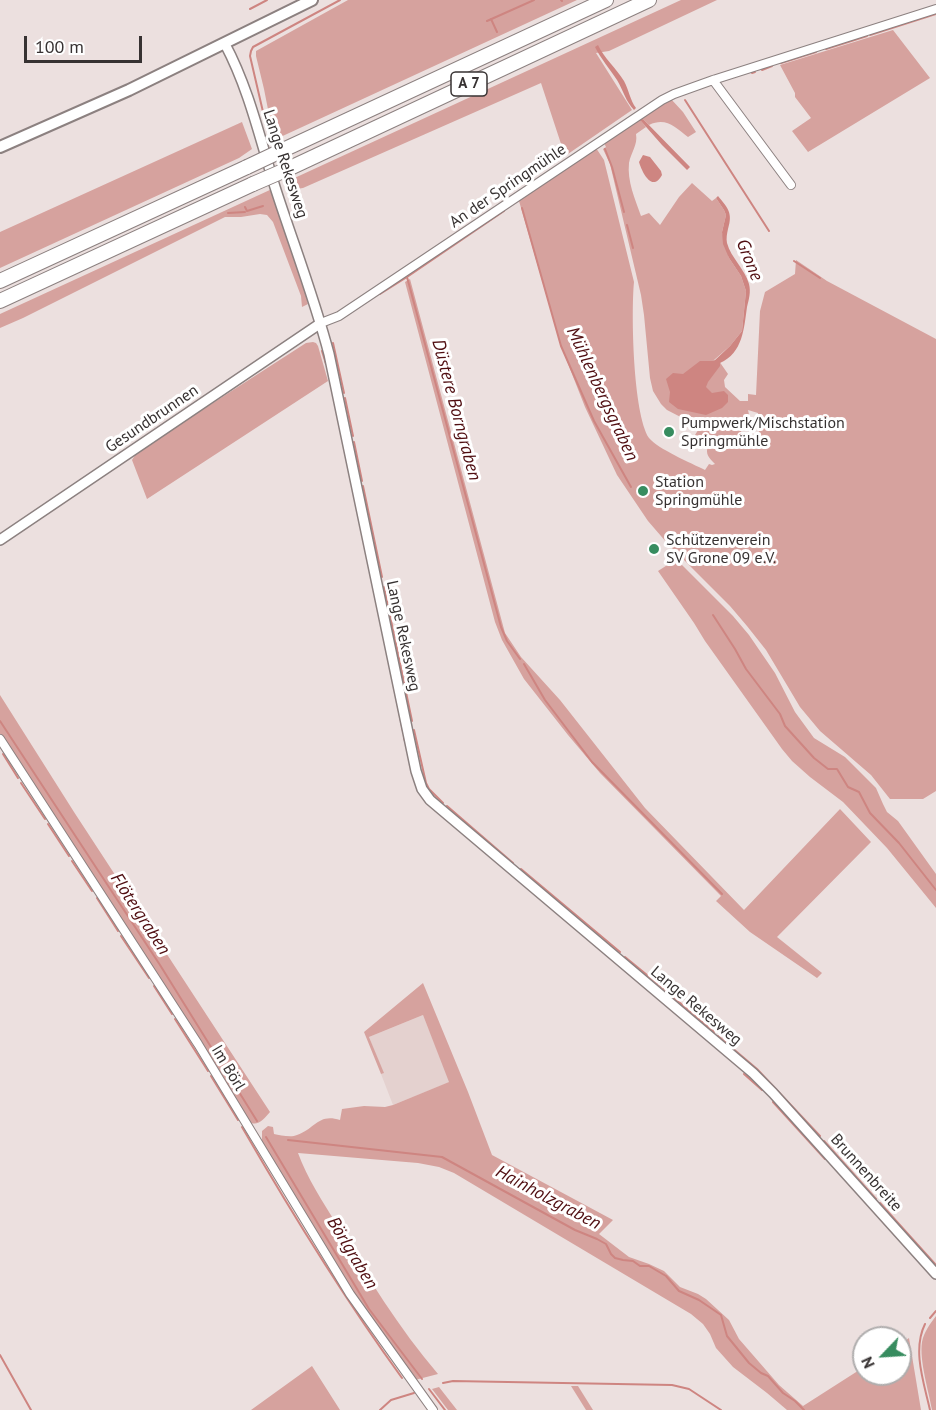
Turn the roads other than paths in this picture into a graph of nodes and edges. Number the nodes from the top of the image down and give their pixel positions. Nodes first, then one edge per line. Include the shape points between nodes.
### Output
1 (312, 0) edge
2 (606, 0) edge
3 (649, 0) edge
4 (936, 9) edge
5 (225, 44) junction
6 (713, 80) junction
7 (0, 147) edge
8 (791, 185) dead end
9 (0, 281) edge
10 (0, 301) edge
11 (321, 323) junction
12 (0, 540) edge
13 (0, 739) edge
14 (773, 1093) joint
15 (936, 1274) edge
16 (433, 1410) edge

1 - 5 main road
2 - 9 highway, A 7, bridge
3 - 10 highway, A 7, bridge
4 - 6 street, An der Springmühle
5 - 7 main road
5 - 11 street, Lange Rekesweg via 250,102
6 - 8 street
6 - 11 street, An der Springmühle via 650,106 339,316
11 - 12 street, Gesundbrunnen
11 - 14 street, Lange Rekesweg via 422,789 430,800
13 - 16 street, Im Börl via 198,1044 350,1294
14 - 15 street, Brunnenbreite

